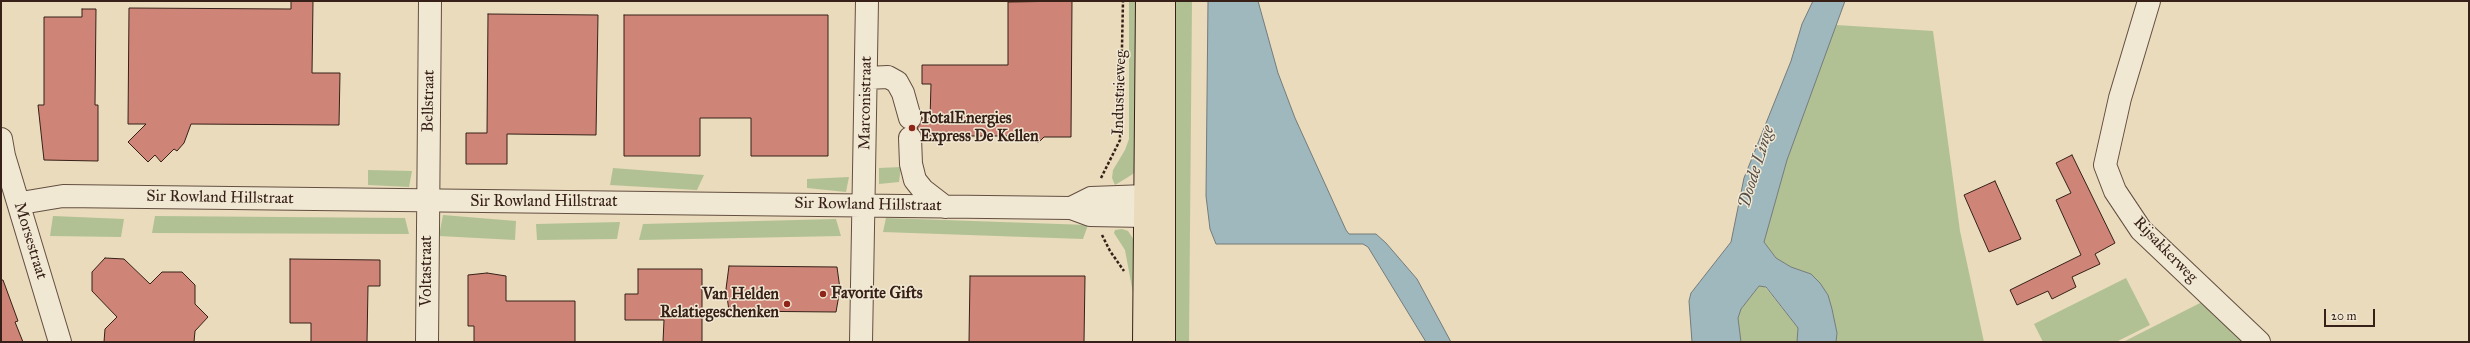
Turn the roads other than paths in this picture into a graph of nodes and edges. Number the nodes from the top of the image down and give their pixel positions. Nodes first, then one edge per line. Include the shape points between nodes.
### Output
1 (430, 1) edge
2 (867, 1) edge
3 (1146, 1) edge
4 (1164, 1) edge
5 (2149, 1) edge
6 (866, 78) junction
7 (1, 139) edge
8 (428, 201) junction
9 (865, 204) junction
10 (20, 207) junction
11 (945, 207) junction
12 (1152, 207) junction
13 (60, 342) edge
14 (427, 342) edge
15 (861, 342) edge
16 (1144, 342) edge
17 (1164, 342) edge
18 (2259, 342) edge

1 - 8 street, Bellstraat
2 - 6 street, Marconistraat
3 - 12 main road, Industrieweg
4 - 12 main road, Industrieweg
5 - 18 street, Rijsakkerweg via 2120,98 2105,165 2115,191 2142,230
6 - 9 street, Marconistraat
6 - 11 street via 888,77 897,82 903,93 910,128 911,164 915,180 923,190
7 - 10 street, Morsestraat
8 - 9 street, Sir Rowland Hillstraat
8 - 10 street, Sir Rowland Hillstraat via 62,196 27,202
8 - 14 street, Voltastraat
9 - 11 street, Sir Rowland Hillstraat
9 - 15 street, Marconistraat
10 - 13 street, Morsestraat
11 - 12 street, Sir Rowland Hillstraat via 1071,208 1090,215 1101,206
12 - 16 main road, Industrieweg
12 - 17 main road, Industrieweg

